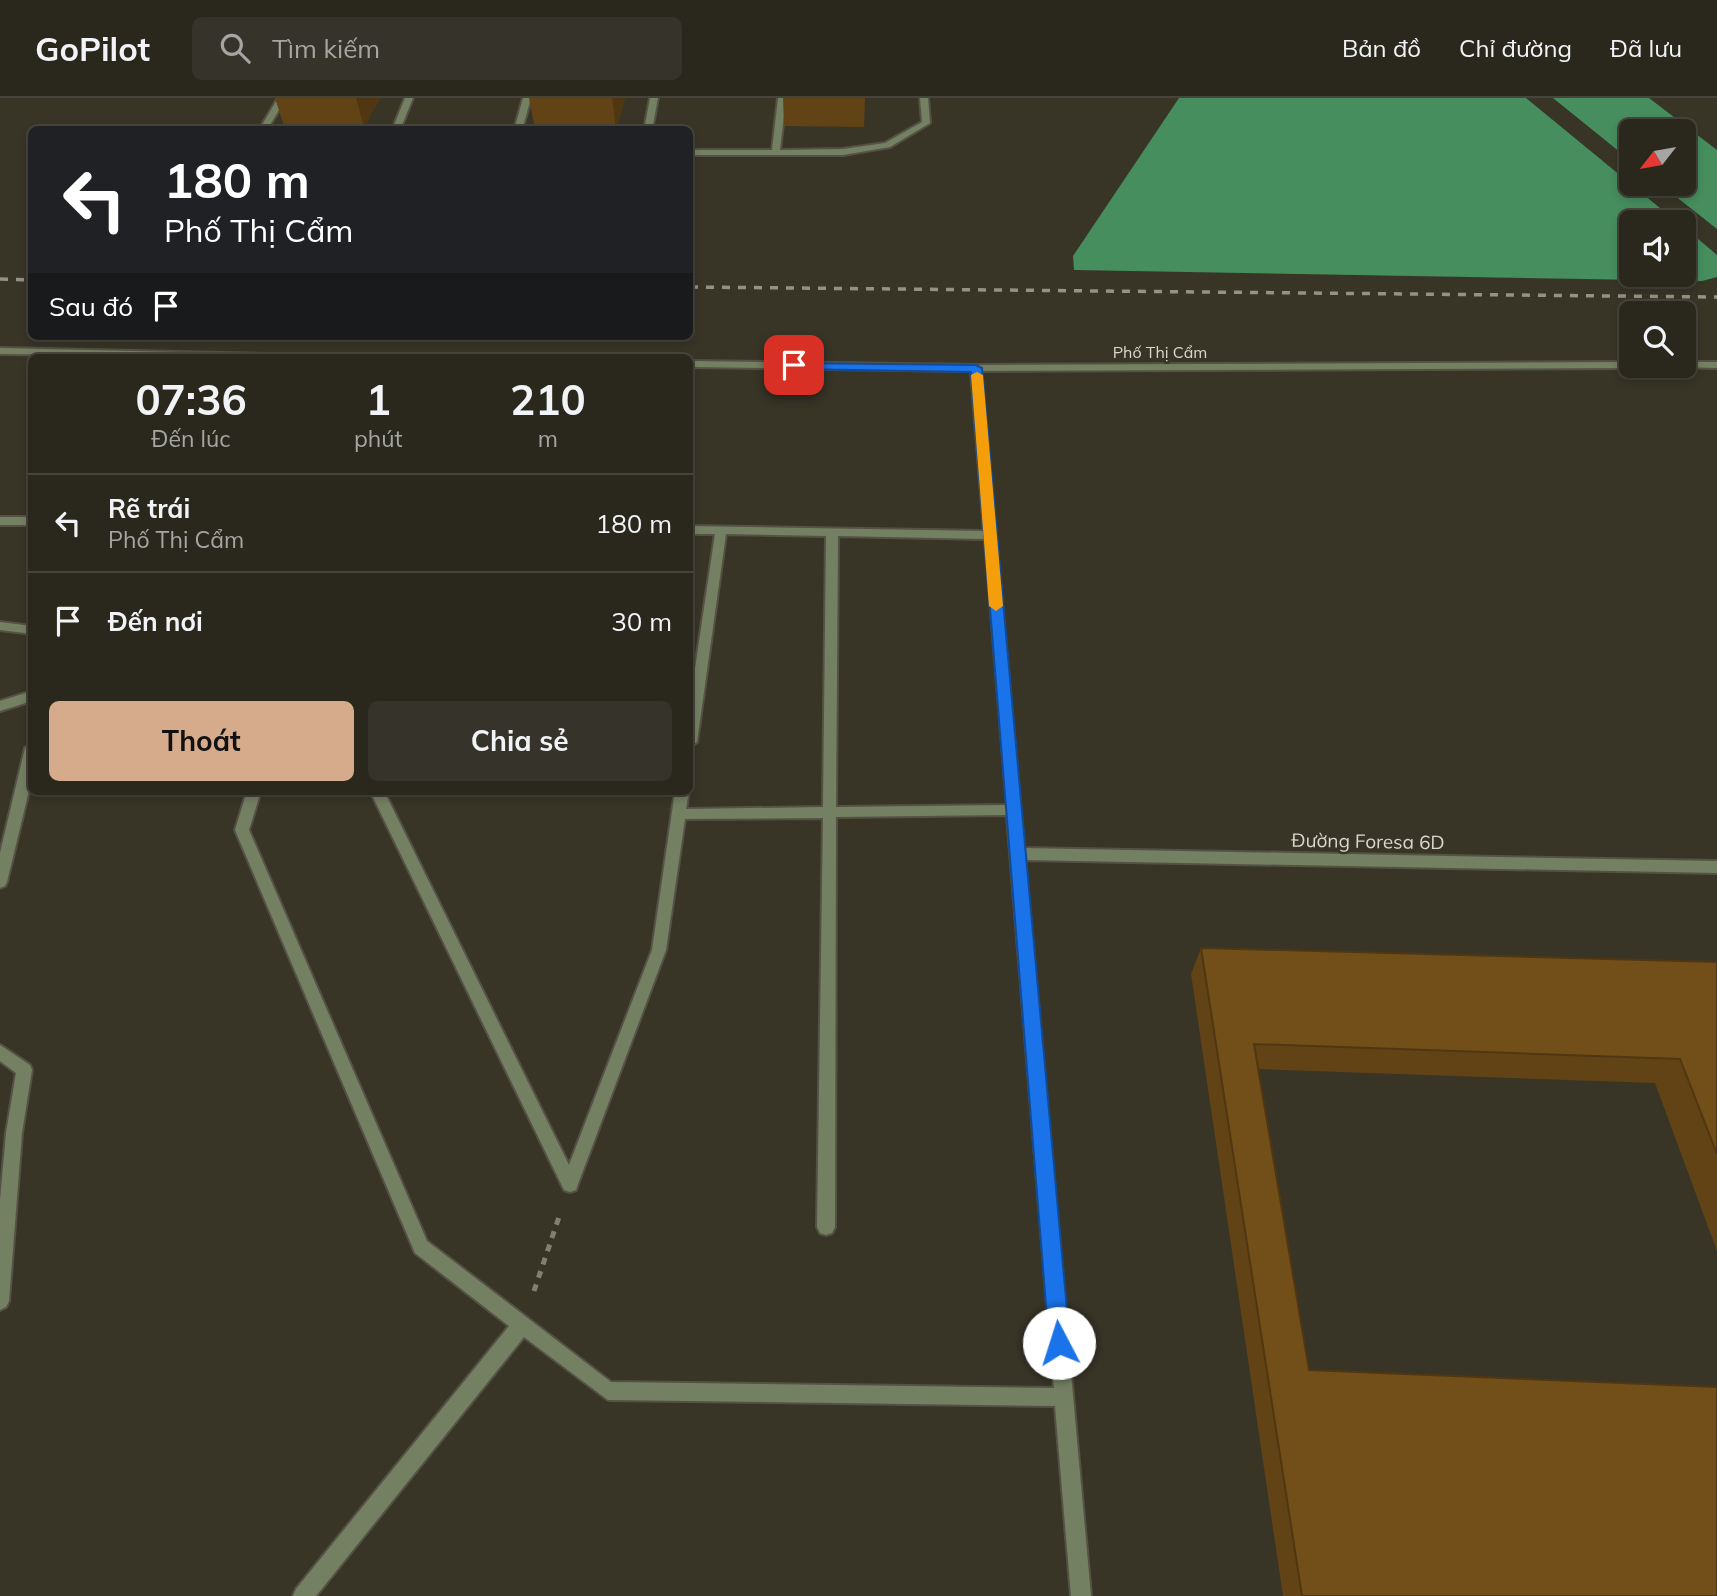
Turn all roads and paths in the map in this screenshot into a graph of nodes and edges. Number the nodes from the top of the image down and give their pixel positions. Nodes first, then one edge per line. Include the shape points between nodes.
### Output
1 (282, 98) edge
2 (409, 98) edge
3 (527, 98) edge
4 (654, 98) edge
5 (782, 98) edge
6 (924, 98) edge
7 (265, 126) edge
8 (398, 126) edge
9 (519, 126) edge
10 (649, 126) edge
11 (776, 152) junction
12 (693, 153) edge
13 (0, 351) edge
14 (104, 354) edge
15 (693, 364) edge
16 (1619, 365) edge
17 (1696, 365) edge
18 (1717, 365) edge
19 (976, 368) junction
20 (0, 521) edge
21 (28, 521) edge
22 (693, 530) edge
23 (721, 530) junction
24 (832, 532) junction
25 (990, 535) junction
26 (0, 626) edge
27 (28, 630) edge
28 (28, 697) edge
29 (0, 706) edge
30 (693, 721) edge
31 (28, 763) edge
32 (253, 795) edge
33 (379, 795) edge
34 (681, 795) edge
35 (830, 810) junction
36 (1013, 810) junction
37 (679, 814) junction
38 (1018, 854) junction
39 (1717, 867) edge
40 (0, 882) edge
41 (0, 1052) edge
42 (570, 1184) junction
43 (826, 1227) dead end
44 (0, 1301) edge
45 (522, 1325) junction
46 (1064, 1397) junction
47 (303, 1596) edge
48 (1081, 1596) edge

1 - 7 street
2 - 8 street
3 - 9 street
4 - 10 street
5 - 11 street
6 - 11 street via 926,123 887,145 843,152
11 - 12 street
13 - 14 street
15 - 19 street, Phố Thị Cẩm
16 - 19 street, Phố Thị Cẩm
17 - 18 street
19 - 25 street
20 - 21 street
22 - 23 street
23 - 24 street
23 - 30 street
24 - 25 street
24 - 35 street
25 - 36 street
26 - 27 street
28 - 29 street
31 - 40 street
32 - 45 street via 243,830 421,1247
33 - 42 street
34 - 37 street
35 - 36 street
35 - 37 street
35 - 43 street
36 - 38 street
37 - 42 street via 659,950
38 - 39 street, Đường Foresa 6D
38 - 46 street
41 - 44 street via 24,1070
42 - 45 path
45 - 46 street via 608,1391
45 - 47 street
46 - 48 street

